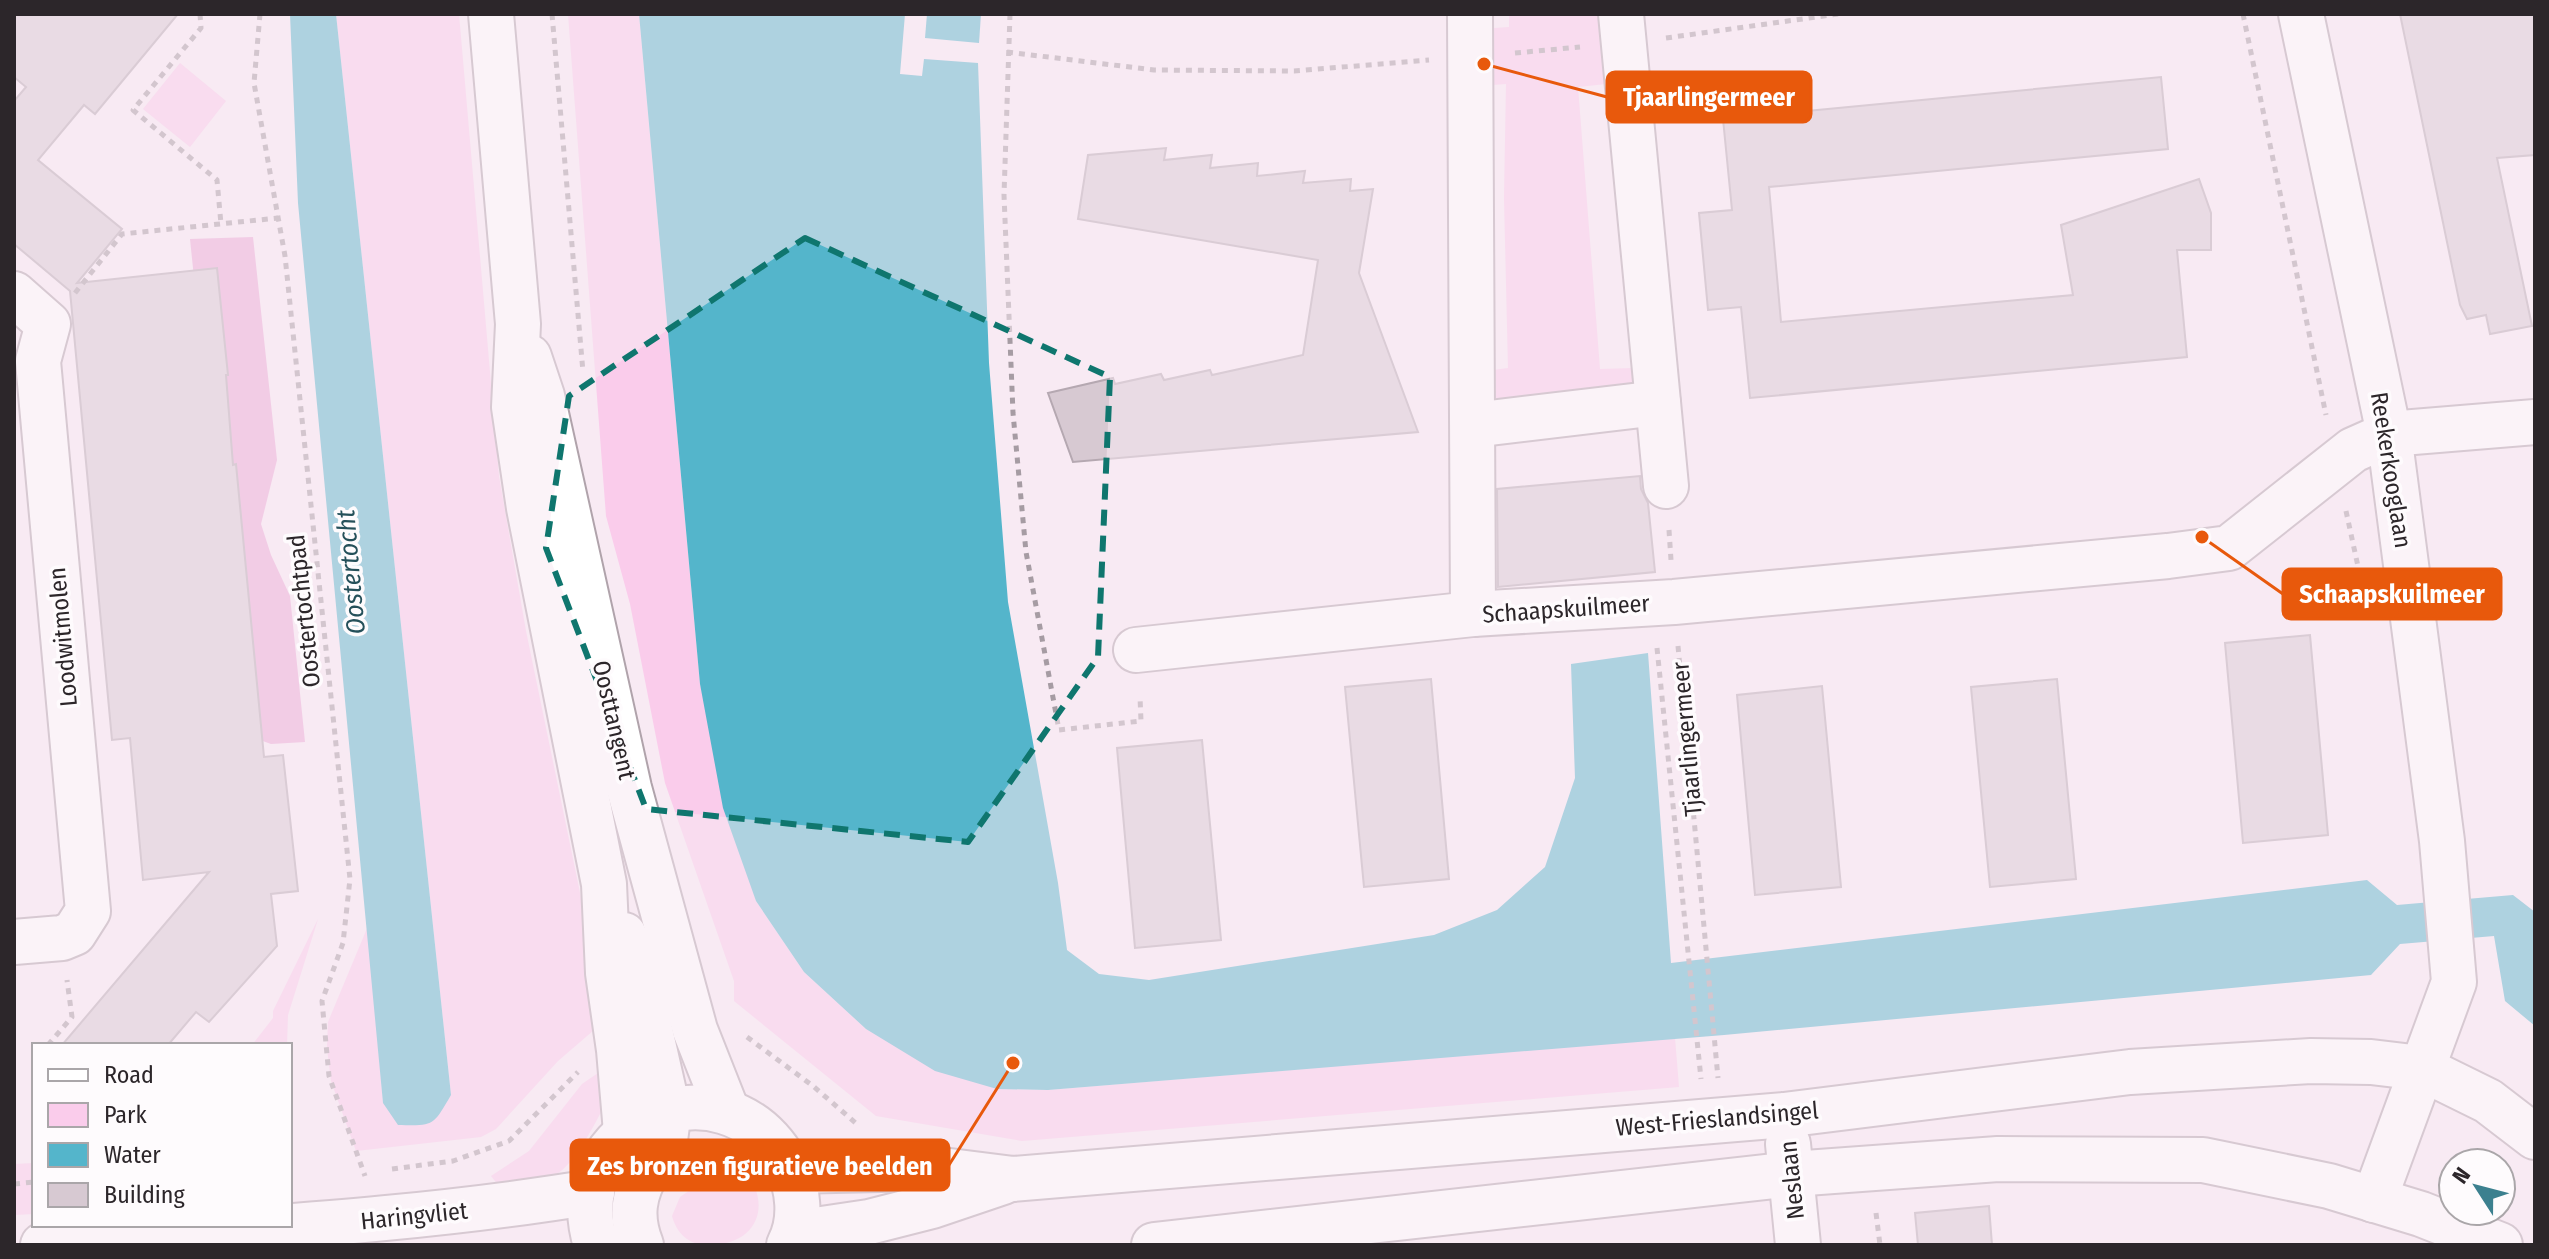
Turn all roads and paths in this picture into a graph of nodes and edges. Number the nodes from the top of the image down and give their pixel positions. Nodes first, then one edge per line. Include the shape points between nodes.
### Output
1 (200, 14) edge
2 (260, 14) edge
3 (491, 14) edge
4 (1010, 14) edge
5 (1470, 14) edge
6 (1621, 14) edge
7 (2301, 14) edge
8 (278, 218) junction
9 (221, 224) junction
10 (14, 294) edge
11 (48, 324) junction
12 (518, 324) junction
13 (1658, 403) junction
14 (2535, 422) edge
15 (1473, 425) junction
16 (2389, 434) junction
17 (1666, 486) joint
18 (1663, 602) junction
19 (1473, 614) junction
20 (1136, 650) dead end
21 (1140, 697) dead end
22 (604, 884) junction
23 (62, 938) junction
24 (14, 942) edge
25 (744, 1035) dead end
26 (50, 1043) edge
27 (2421, 1068) junction
28 (578, 1071) dead end
29 (1701, 1074) dead end
30 (1718, 1074) dead end
31 (668, 1110) junction
32 (727, 1111) junction
33 (1784, 1115) junction
34 (626, 1132) junction
35 (2535, 1137) edge
36 (861, 1138) dead end
37 (386, 1170) dead end
38 (790, 1171) junction
39 (373, 1172) dead end
40 (365, 1173) junction
41 (1792, 1174) junction
42 (1013, 1179) junction
43 (367, 1185) dead end
44 (592, 1192) junction
45 (2374, 1200) junction
46 (792, 1239) edge
47 (43, 1245) edge
48 (596, 1245) edge
49 (641, 1245) edge
50 (1154, 1245) edge
51 (1798, 1245) edge
52 (2500, 1245) edge

1 - 9 path via 201,28 133,110 217,180
2 - 8 path, Oostertochtpad via 254,83
3 - 12 street, Oosttangent
4 - 21 path via 1004,195 1013,413 1026,552 1059,730 1141,721
5 - 15 street
6 - 13 street
7 - 16 street, Reekerkooglaan
8 - 9 path
8 - 40 path, Oostertochtpad via 350,879 343,943 322,1001 329,1076
9 - 11 path via 122,234
10 - 11 street
11 - 23 street, Loodwitmolen via 38,361 88,911 74,933
12 - 22 street, Oosttangent via 514,407 521,458
12 - 32 street, Oosttangent via 542,396 629,788 695,1030
13 - 15 street
13 - 17 street
14 - 16 street, Schaapskuilmeer
15 - 19 street
16 - 18 street, Schaapskuilmeer via 2353,450 2229,548
16 - 27 street, Reekerkooglaan via 2454,982
17 - 18 path, Tjaarlingermeer
18 - 19 street, Schaapskuilmeer
18 - 29 path, Tjaarlingermeer
18 - 30 path, Tjaarlingermeer
19 - 20 street, Schaapskuilmeer
22 - 31 street, Oosttangent via 635,963
22 - 34 street, Oosttangent
23 - 24 street
23 - 26 path via 72,1017
25 - 36 path via 860,1127
27 - 33 street, West-Frieslandsingel via 2311,1061 2130,1072
27 - 35 street, West-Frieslandsingel via 2488,1101
27 - 45 street
28 - 37 path, Haringvliet via 509,1141 453,1161
31 - 32 street via 697,1106
31 - 34 street
31 - 49 street via 662,1149 633,1208
32 - 38 street via 754,1125 776,1146
33 - 41 street, Neslaan
33 - 42 street, West-Frieslandsingel
34 - 44 street via 604,1159
38 - 42 street, West-Frieslandsingel via 926,1168
38 - 46 street via 797,1202
39 - 40 path, Haringvliet
40 - 43 path, Oostertochtpad
41 - 45 street via 1998,1159 2203,1160
41 - 50 street
41 - 51 street, Neslaan
42 - 46 street, West-Frieslandsingel via 932,1206
44 - 47 street, Haringvliet via 337,1225
44 - 48 street via 590,1228
45 - 52 street

